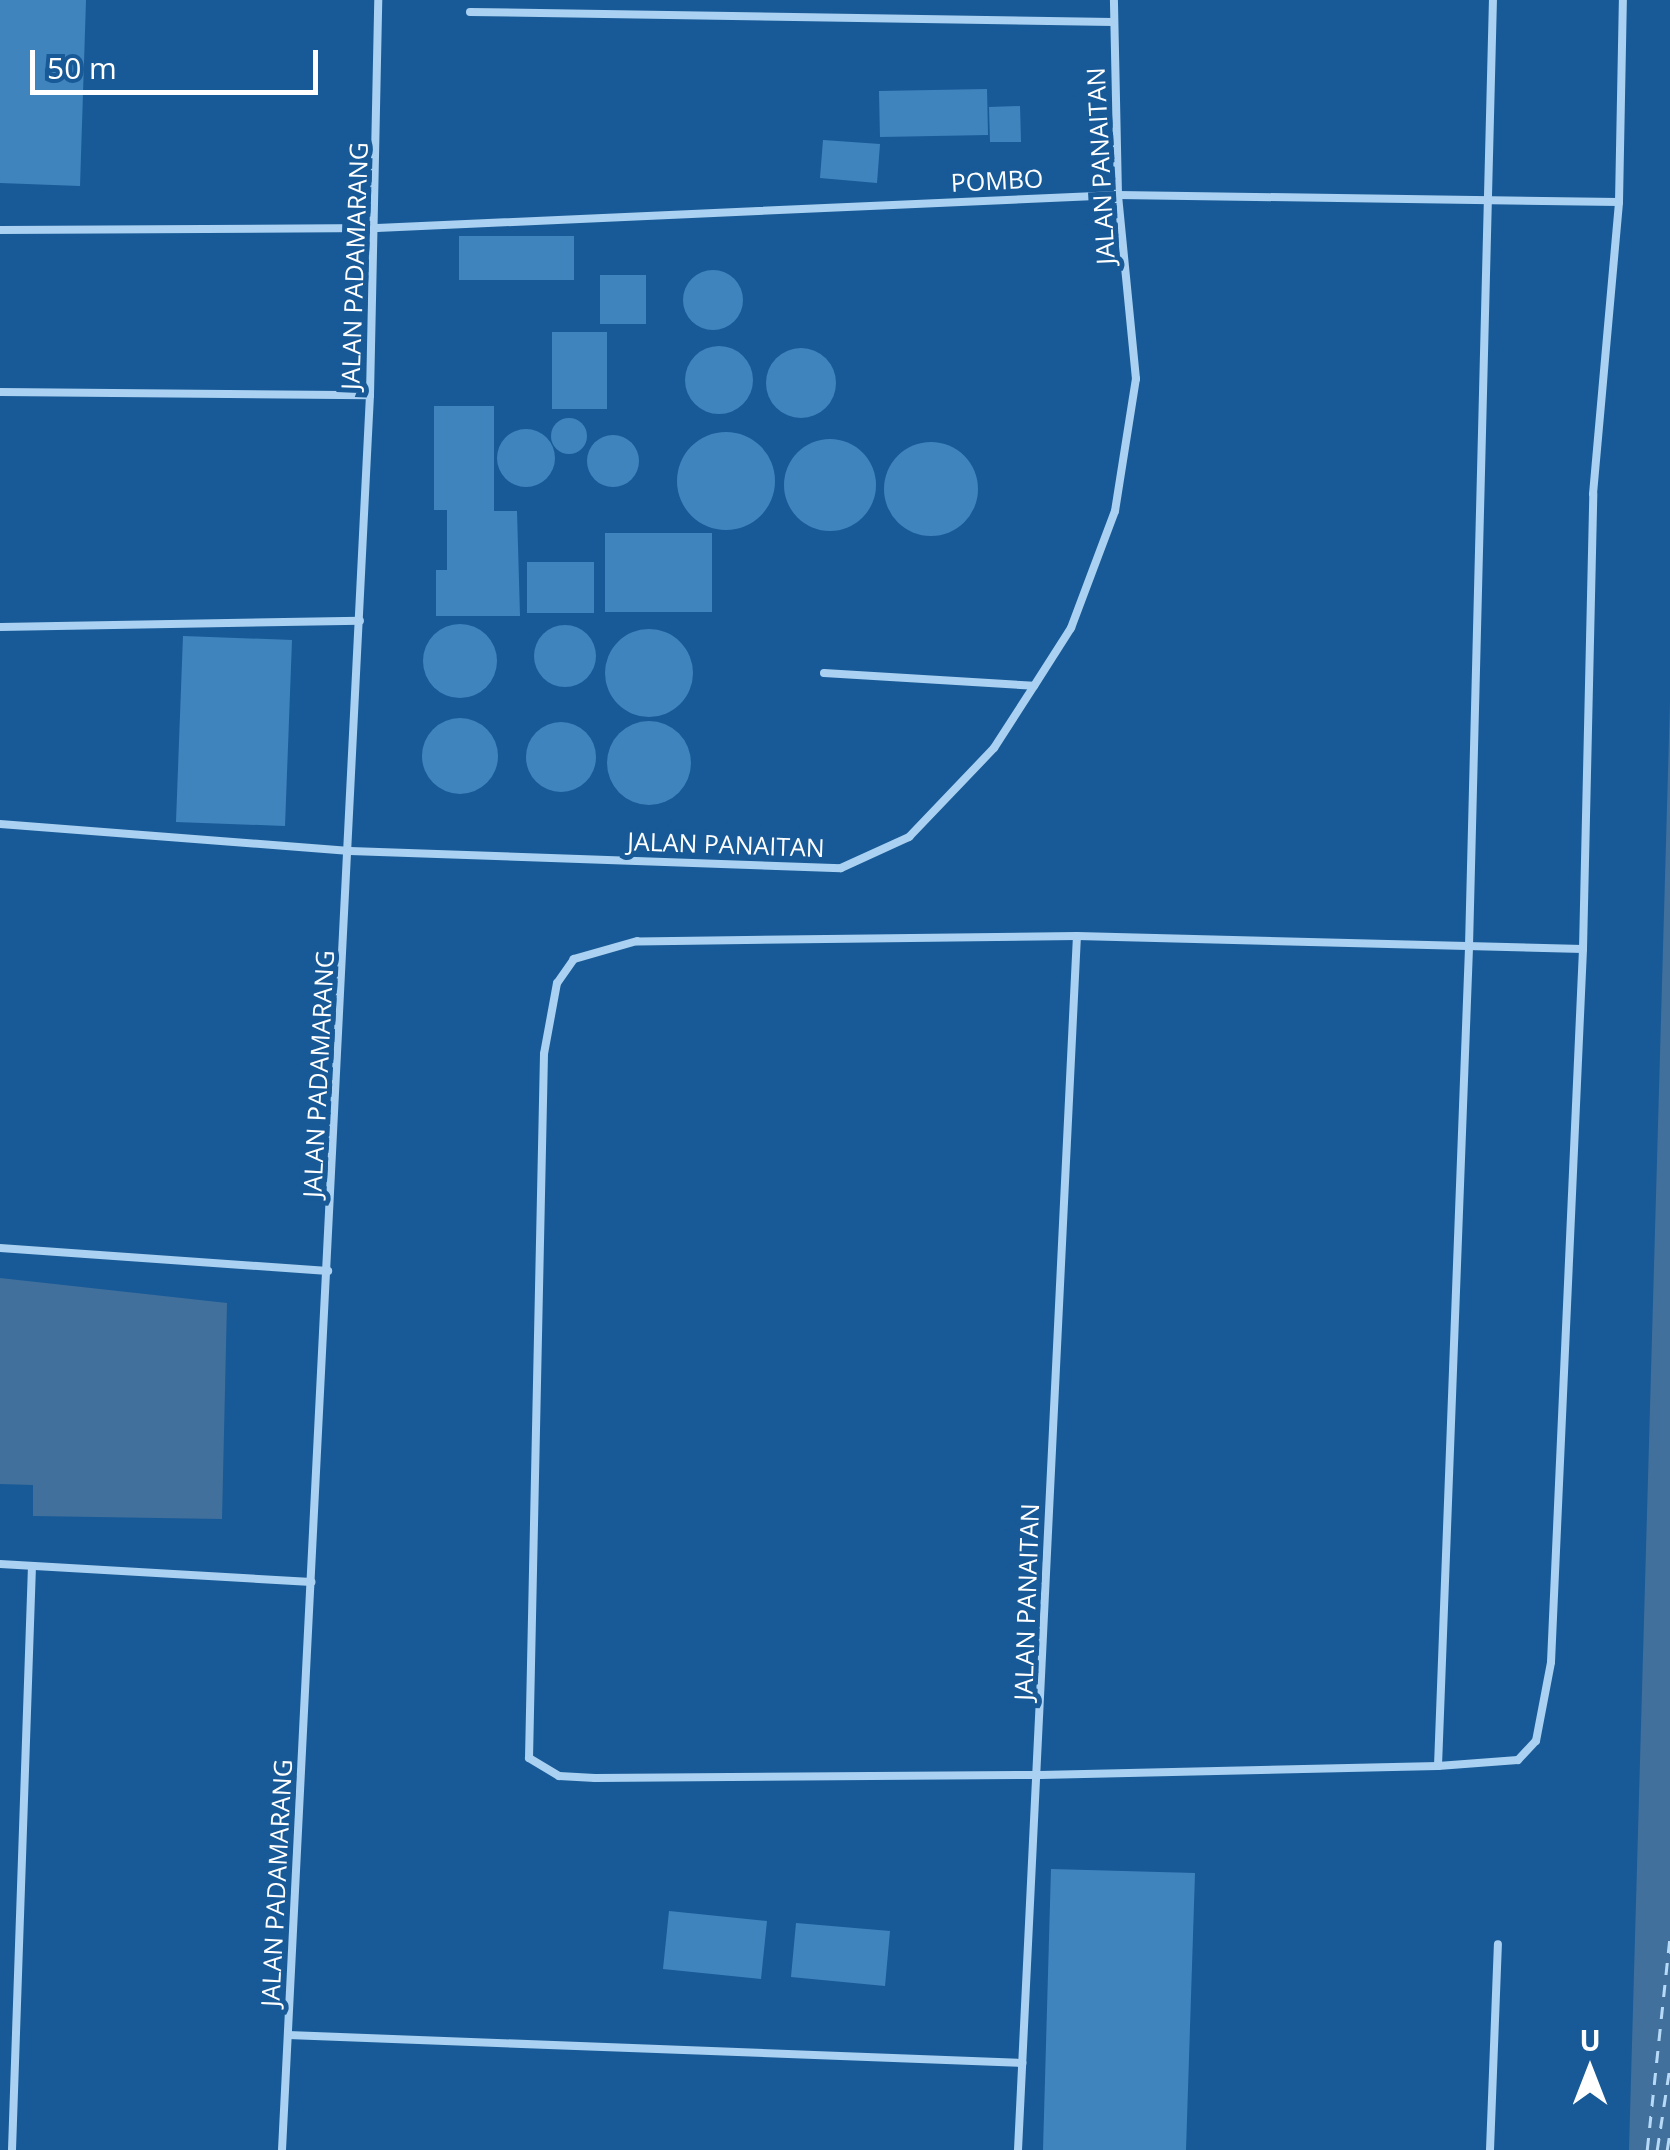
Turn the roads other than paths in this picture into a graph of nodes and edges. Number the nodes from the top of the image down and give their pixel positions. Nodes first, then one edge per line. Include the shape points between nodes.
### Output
1 (378, 0) edge
2 (1114, 0) edge
3 (1493, 0) edge
4 (1623, 0) edge
5 (470, 12) dead end
6 (1113, 22) junction
7 (1118, 195) junction
8 (1488, 200) junction
9 (1619, 202) junction
10 (378, 228) junction
11 (0, 230) edge
12 (0, 392) edge
13 (370, 395) junction
14 (360, 621) junction
15 (0, 628) edge
16 (824, 673) dead end
17 (1034, 686) junction
18 (0, 824) edge
19 (350, 851) junction
20 (1076, 936) junction
21 (1469, 946) junction
22 (1583, 949) junction
23 (0, 1248) edge
24 (328, 1272) junction
25 (0, 1564) edge
26 (32, 1566) junction
27 (312, 1582) junction
28 (1438, 1766) junction
29 (1040, 1775) junction
30 (1498, 1944) dead end
31 (288, 2035) junction
32 (1022, 2063) junction
33 (12, 2150) edge
34 (282, 2150) edge
35 (1018, 2150) edge
36 (1490, 2150) edge

1 - 10 lane, JALAN PADAMARANG
2 - 6 lane, JALAN PANAITAN
3 - 8 lane
4 - 9 lane
5 - 6 lane
6 - 7 lane, JALAN PANAITAN
7 - 8 lane, POMBO
7 - 10 lane, POMBO
7 - 17 lane, JALAN PANAITAN via 1136,379 1115,511 1071,628
8 - 9 lane, POMBO
8 - 21 lane
9 - 22 lane via 1594,494
10 - 11 lane, POMBO
10 - 13 lane, JALAN PADAMARANG
12 - 13 lane
13 - 14 lane, JALAN PADAMARANG
14 - 15 lane
14 - 19 lane, JALAN PADAMARANG
16 - 17 lane
17 - 19 lane, JALAN PANAITAN via 994,748 909,838 841,868
18 - 19 lane, JALAN PANAITAN
19 - 24 lane, JALAN PADAMARANG
20 - 21 lane
20 - 29 lane, JALAN PANAITAN
20 - 29 lane via 602,946 574,959 557,984 544,1054 529,1758 559,1776 577,1777
21 - 22 lane
21 - 28 lane
22 - 28 lane via 1545,1710 1536,1741 1518,1760
23 - 24 lane
24 - 27 lane, JALAN PADAMARANG
25 - 26 lane
26 - 27 lane
26 - 33 lane
27 - 31 lane, JALAN PADAMARANG
28 - 29 lane
29 - 32 lane, JALAN PANAITAN
30 - 36 lane
31 - 32 lane
31 - 34 lane, JALAN PADAMARANG
32 - 35 lane, JALAN PANAITAN

